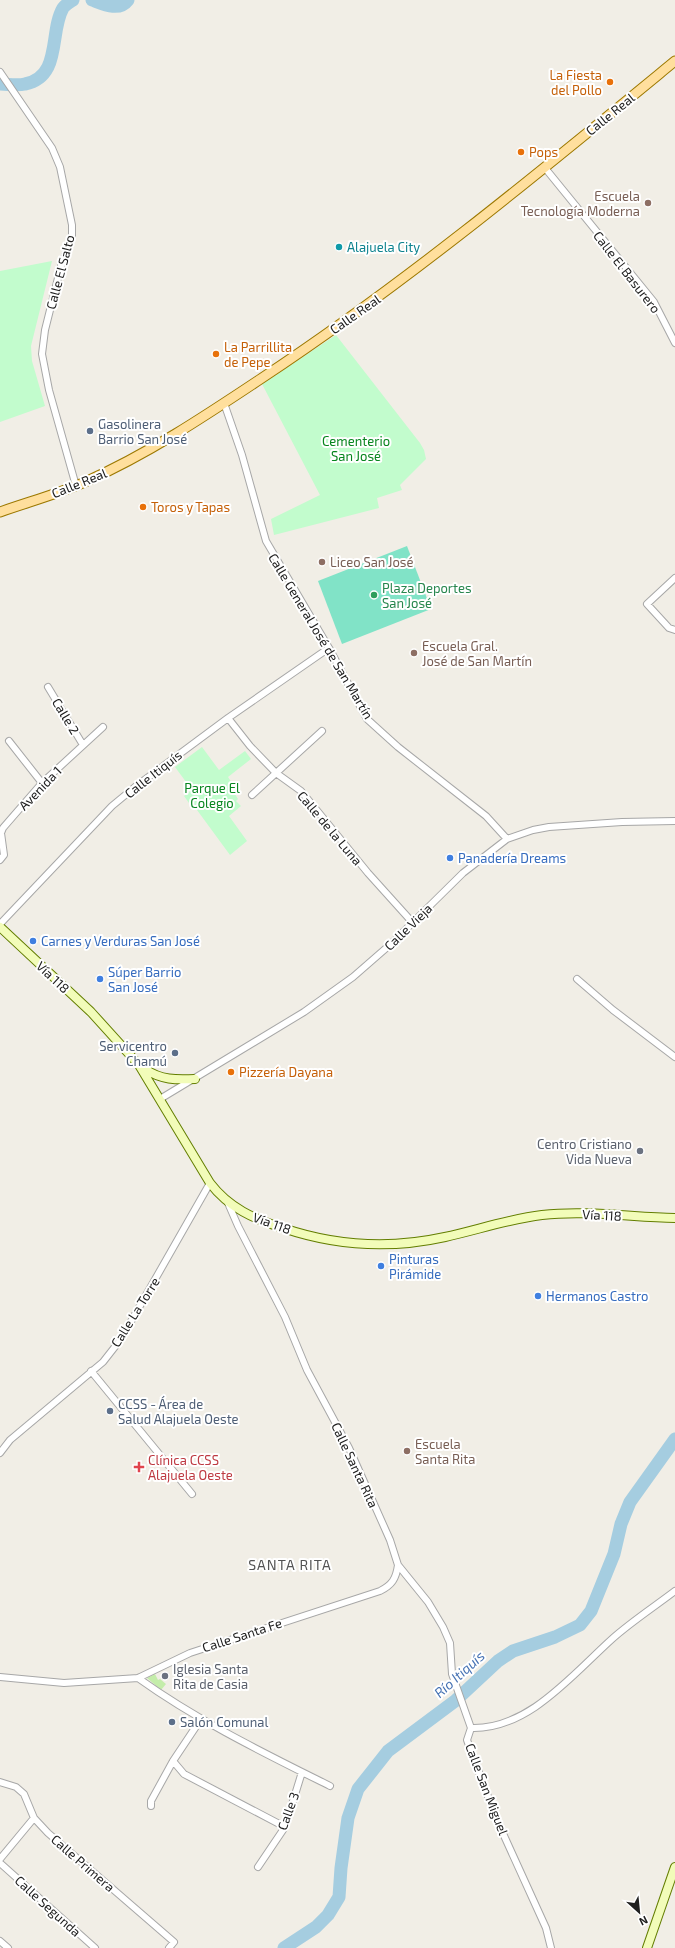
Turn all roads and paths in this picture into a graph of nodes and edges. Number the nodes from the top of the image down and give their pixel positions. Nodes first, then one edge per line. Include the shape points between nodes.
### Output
1 (675, 61) edge
2 (1, 74) edge
3 (545, 168) junction
4 (675, 343) edge
5 (224, 403) junction
6 (76, 486) junction
7 (0, 512) edge
8 (675, 578) edge
9 (675, 630) edge
10 (329, 648) junction
11 (48, 687) dead end
12 (228, 718) junction
13 (103, 727) dead end
14 (322, 730) dead end
15 (9, 741) dead end
16 (83, 745) junction
17 (276, 773) junction
18 (42, 783) junction
19 (252, 795) dead end
20 (675, 821) edge
21 (507, 839) junction
22 (0, 860) edge
23 (413, 923) junction
24 (1, 929) edge
25 (577, 979) dead end
26 (675, 1057) edge
27 (139, 1065) junction
28 (195, 1080) junction
29 (160, 1099) junction
30 (210, 1183) junction
31 (228, 1203) junction
32 (675, 1218) edge
33 (91, 1371) junction
34 (0, 1452) edge
35 (192, 1494) dead end
36 (398, 1565) junction
37 (675, 1591) edge
38 (0, 1677) edge
39 (138, 1678) junction
40 (201, 1719) junction
41 (471, 1728) junction
42 (173, 1761) junction
43 (302, 1772) junction
44 (0, 1782) edge
45 (330, 1786) dead end
46 (151, 1806) dead end
47 (34, 1818) junction
48 (284, 1827) junction
49 (0, 1859) edge
50 (0, 1864) edge
51 (258, 1867) dead end
52 (675, 1867) edge
53 (0, 1941) edge
54 (8, 1948) edge
55 (95, 1948) edge
56 (169, 1948) edge
57 (551, 1948) edge
58 (647, 1948) edge

1 - 3 main road, Calle Real
2 - 6 street, Calle El Salto via 52,148 59,163 72,224 72,238 45,330 42,354 49,390
3 - 4 street, Calle El Basurero via 654,302
3 - 5 main road, Calle Real via 370,304
5 - 6 main road, Calle Real via 146,452
5 - 10 street, Calle General José de San Martín via 242,455 266,541
6 - 7 main road, Calle Real
8 - 9 street via 648,604 669,628
10 - 12 street, Calle Itiquís
10 - 21 street, Calle General José de San Martín via 367,719 398,747 486,816
11 - 16 street, Calle 2
12 - 17 street, Calle de la Luna
12 - 24 street, Calle Itiquís via 112,806
13 - 16 street, Avenida 1
14 - 17 street
15 - 18 street
16 - 18 street, Avenida 1
17 - 19 street
17 - 23 street, Calle de la Luna via 301,791
18 - 22 street, Avenida 1 via 3,828 1,833 4,855
20 - 21 street, Calle Vieja via 549,827
21 - 23 street, Calle Vieja via 463,873
23 - 28 street, Calle Vieja via 328,996
24 - 27 main road, Vía 118 via 91,1012
25 - 26 street
27 - 28 main road via 164,1079
27 - 29 main road, Vía 118
28 - 29 street, Calle Vieja
29 - 30 main road, Vía 118
30 - 31 main road, Vía 118
30 - 33 street, Calle La Torre via 121,1339
31 - 32 main road, Vía 118 via 257,1218 295,1232 318,1238 371,1244 426,1240 529,1217 557,1214
31 - 36 street, Calle Santa Rita via 285,1317 307,1370 349,1448 390,1540
33 - 34 street, Calle La Torre via 10,1440
33 - 35 street
36 - 39 street, Calle Santa Fe via 394,1581 380,1591 190,1653
36 - 41 street, Calle Santa Rita via 428,1602 443,1627 450,1643 455,1685
37 - 41 street, Calle San Miguel via 613,1638 566,1683 524,1715 483,1729
38 - 39 street, Calle Santa Fe via 64,1684
39 - 40 street via 174,1704
40 - 42 street
40 - 43 street
41 - 57 street, Calle San Miguel via 467,1740 496,1818 546,1928
42 - 46 street via 151,1801
42 - 48 street via 184,1774
43 - 45 street
43 - 48 street, Calle 3
44 - 47 street, Calle Primera via 16,1787 24,1794
47 - 49 street
47 - 56 street, Calle Primera via 174,1942
48 - 51 street, Calle 3
50 - 55 street, Calle Segunda
52 - 58 main road
53 - 54 street

